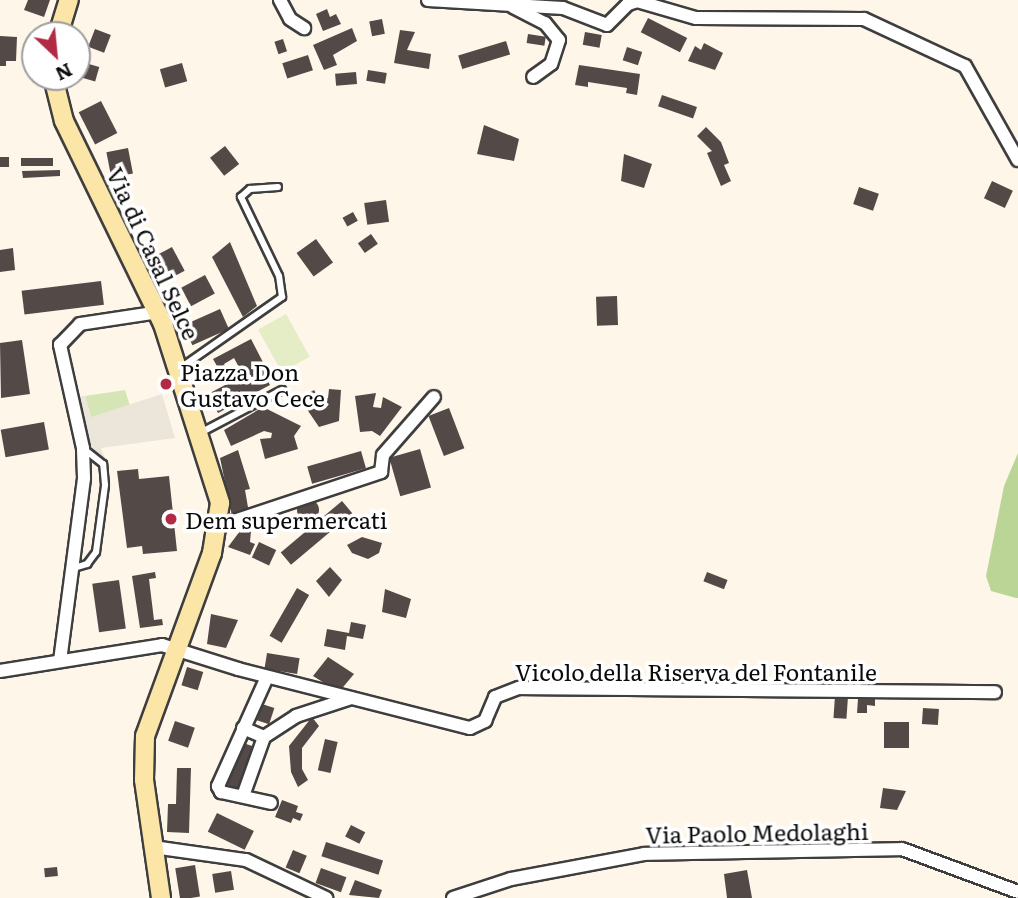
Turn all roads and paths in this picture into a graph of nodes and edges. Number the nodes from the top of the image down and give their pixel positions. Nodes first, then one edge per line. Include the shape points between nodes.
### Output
1 (69, 0) edge
2 (280, 0) edge
3 (428, 0) edge
4 (506, 4) junction
5 (62, 21) edge
6 (304, 28) dead end
7 (533, 77) dead end
8 (57, 91) edge
9 (1018, 160) edge
10 (278, 187) dead end
11 (159, 312) junction
12 (180, 369) junction
13 (282, 390) dead end
14 (434, 397) dead end
15 (200, 433) junction
16 (83, 448) junction
17 (219, 526) junction
18 (74, 568) junction
19 (176, 648) junction
20 (60, 661) junction
21 (0, 671) edge
22 (267, 677) junction
23 (995, 692) dead end
24 (351, 698) junction
25 (243, 727) junction
26 (264, 737) junction
27 (243, 796) junction
28 (271, 803) dead end
29 (153, 847) junction
30 (1018, 892) edge
31 (161, 898) edge
32 (326, 898) edge
33 (453, 898) edge

1 - 5 main road
2 - 6 street via 290,19
3 - 4 street via 451,5
4 - 7 street via 545,23 559,40 549,66
4 - 9 street via 564,8 607,25 635,1 696,18 864,19 965,66
8 - 11 main road, Via di Casal Selce via 67,128
10 - 12 lane via 250,189 241,197 279,276 282,297
11 - 12 main road, Via di Casal Selce
11 - 16 street via 85,322 63,338 60,355
12 - 15 main road, Via di Casal Selce
13 - 15 lane
14 - 17 street via 383,455 381,472
15 - 17 main road, Via di Casal Selce via 218,494
16 - 18 street via 83,499
16 - 18 lane via 101,461 105,485 97,548 87,564
17 - 19 main road, Via di Casal Selce
18 - 20 street
19 - 20 street, Vicolo della Riserva del Fontanile via 158,645
19 - 22 street, Vicolo della Riserva del Fontanile
19 - 29 main road, Via di Casal Selce via 144,745
20 - 21 street, Vicolo della Riserva del Fontanile
22 - 24 street, Vicolo della Riserva del Fontanile
22 - 25 street
23 - 24 street, Vicolo della Riserva del Fontanile via 519,688 495,697 485,721 470,729
24 - 26 street via 296,716
25 - 26 street
25 - 27 street via 218,786 221,792
26 - 27 street
27 - 28 street
29 - 31 main road, Via di Casal Selce
29 - 32 street via 246,860
30 - 33 street, Via Paolo Medolaghi via 902,849 644,854 497,883

